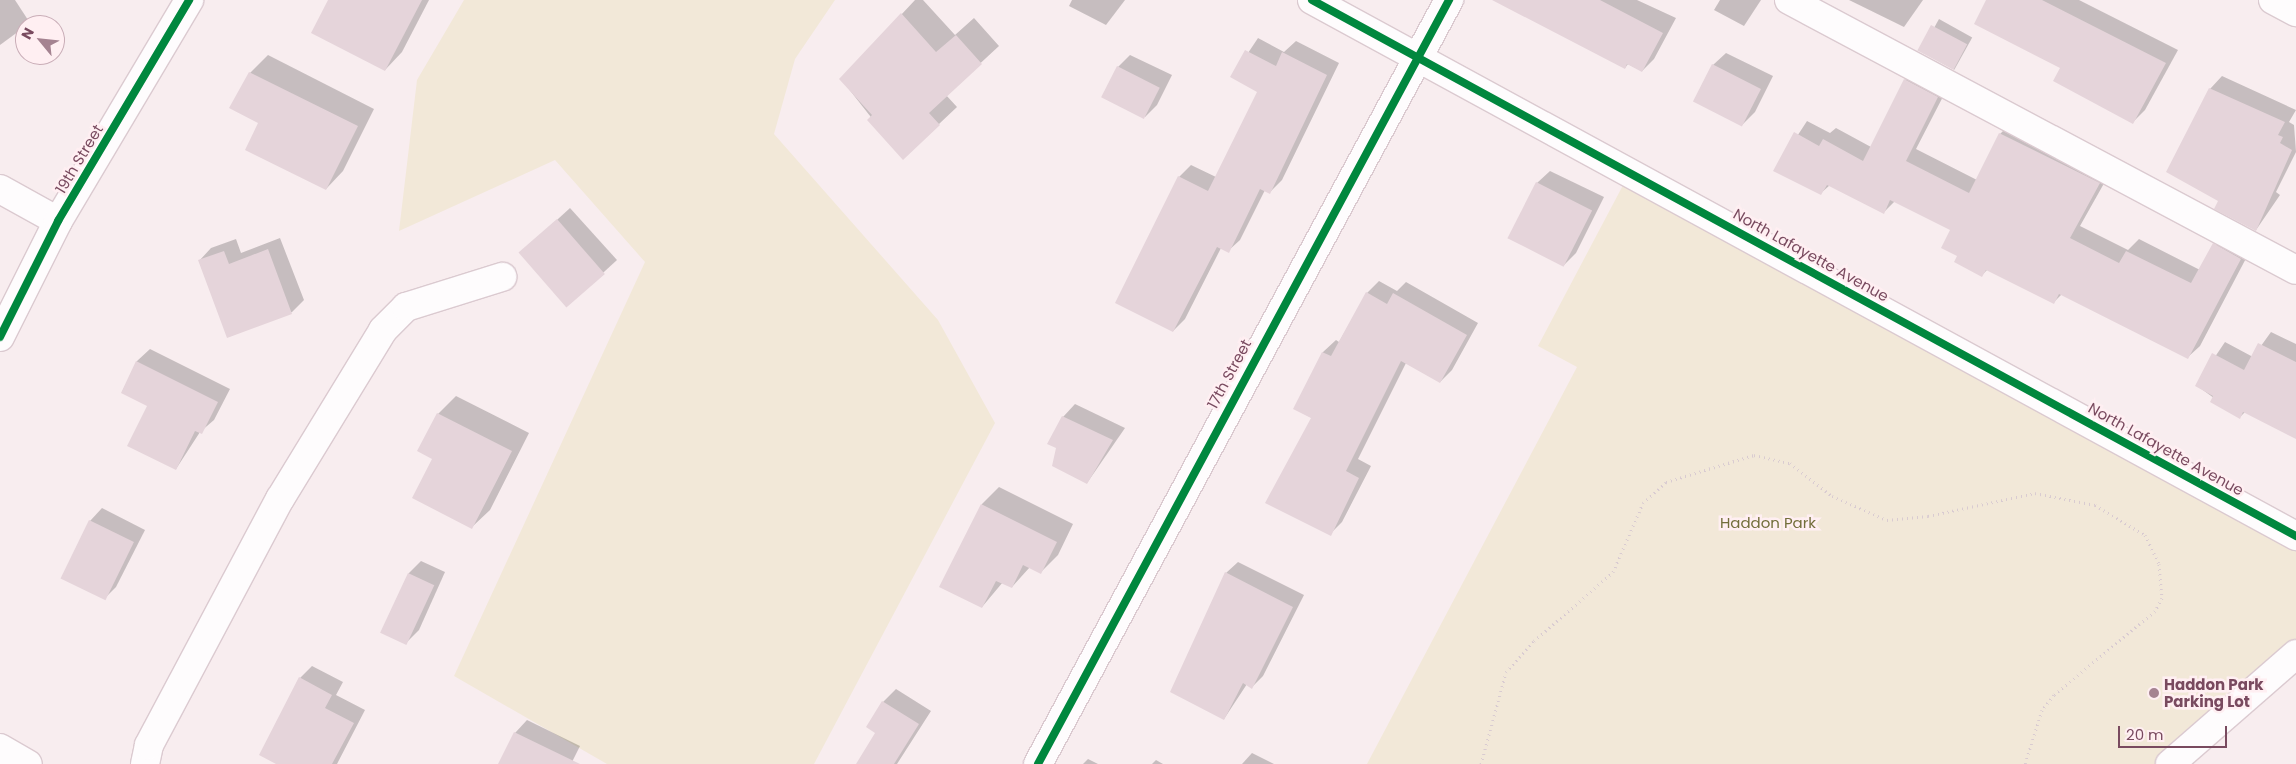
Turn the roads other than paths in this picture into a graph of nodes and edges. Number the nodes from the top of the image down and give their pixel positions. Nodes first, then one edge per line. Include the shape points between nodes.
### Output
1 (189, 0) edge
2 (1312, 0) edge
3 (1449, 0) edge
4 (1789, 0) edge
5 (2273, 0) edge
6 (2296, 12) edge
7 (1418, 57) junction
8 (0, 189) edge
9 (58, 221) junction
10 (2296, 270) edge
11 (502, 276) dead end
12 (0, 337) edge
13 (2296, 536) edge
14 (2296, 654) edge
15 (0, 748) edge
16 (28, 764) edge
17 (145, 764) edge
18 (1038, 764) edge
19 (2170, 764) edge

1 - 9 street, 19th Street
2 - 7 street, North Lafayette Avenue
3 - 7 street, 17th Street
4 - 10 street
5 - 6 street
7 - 13 street, North Lafayette Avenue
7 - 18 street, 17th Street
8 - 9 street
9 - 12 street, 19th Street
11 - 17 street via 406,307 383,330 280,498 149,745
14 - 19 street
15 - 16 street

